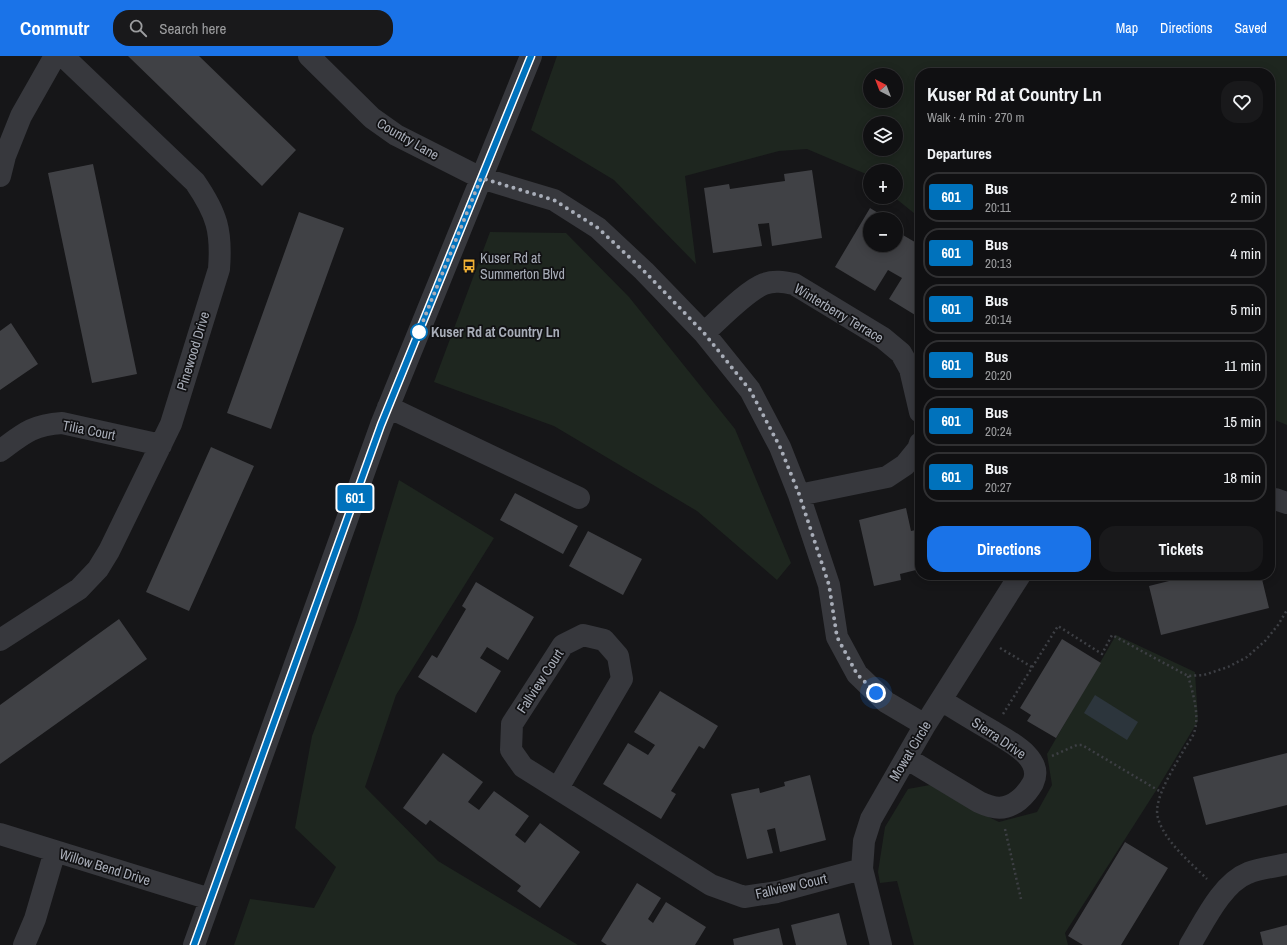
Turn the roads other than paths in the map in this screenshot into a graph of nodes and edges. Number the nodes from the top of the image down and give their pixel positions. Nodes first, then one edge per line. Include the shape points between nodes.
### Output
1 (55, 56) edge
2 (63, 56) edge
3 (309, 56) edge
4 (531, 56) edge
5 (0, 176) edge
6 (481, 178) junction
7 (704, 333) junction
8 (915, 390) edge
9 (388, 407) junction
10 (161, 445) junction
11 (0, 451) edge
12 (915, 453) edge
13 (799, 494) junction
14 (579, 498) dead end
15 (1275, 499) edge
16 (1287, 503) edge
17 (1017, 580) edge
18 (0, 640) edge
19 (941, 700) junction
20 (926, 725) junction
21 (906, 758) junction
22 (558, 788) junction
23 (0, 834) edge
24 (55, 851) junction
25 (1287, 864) edge
26 (862, 869) junction
27 (210, 899) junction
28 (24, 945) edge
29 (194, 945) edge
30 (882, 945) edge
31 (1190, 945) edge

1 - 5 street via 21,116
2 - 10 street, Pinewood Drive via 195,182 217,223 219,269 171,424
3 - 6 street, Country Lane via 372,118 396,135
4 - 6 street
6 - 7 street via 554,200 598,228
6 - 9 street
7 - 8 street, Winterberry Terrace via 750,292 764,284 780,281 794,284 883,338 901,353 910,369
7 - 13 street via 750,390 780,447
9 - 14 street
9 - 27 street
10 - 11 street, Tilia Court via 62,423 30,429
10 - 18 street, Pinewood Drive via 98,570 79,590
12 - 13 street via 905,465 887,477
13 - 20 street via 829,585 837,637 857,674 886,702
15 - 16 street
17 - 19 street, Mowat Circle
19 - 20 street, Mowat Circle
19 - 21 street, Sierra Drive via 1023,751 1034,765 1035,779 1025,796 1015,803 991,808
20 - 21 street, Mowat Circle
21 - 26 street, Mowat Circle via 871,819 864,841
22 - 22 street, Fallview Court via 622,679 618,656 604,640 583,635 563,645 512,724 511,750 523,767
22 - 26 street, Fallview Court via 711,885 744,897 777,892
23 - 24 street, Willow Bend Drive
24 - 27 street, Willow Bend Drive
24 - 28 street via 35,919
25 - 31 street via 1247,873 1233,881
26 - 30 street, Mowat Circle
27 - 29 street

